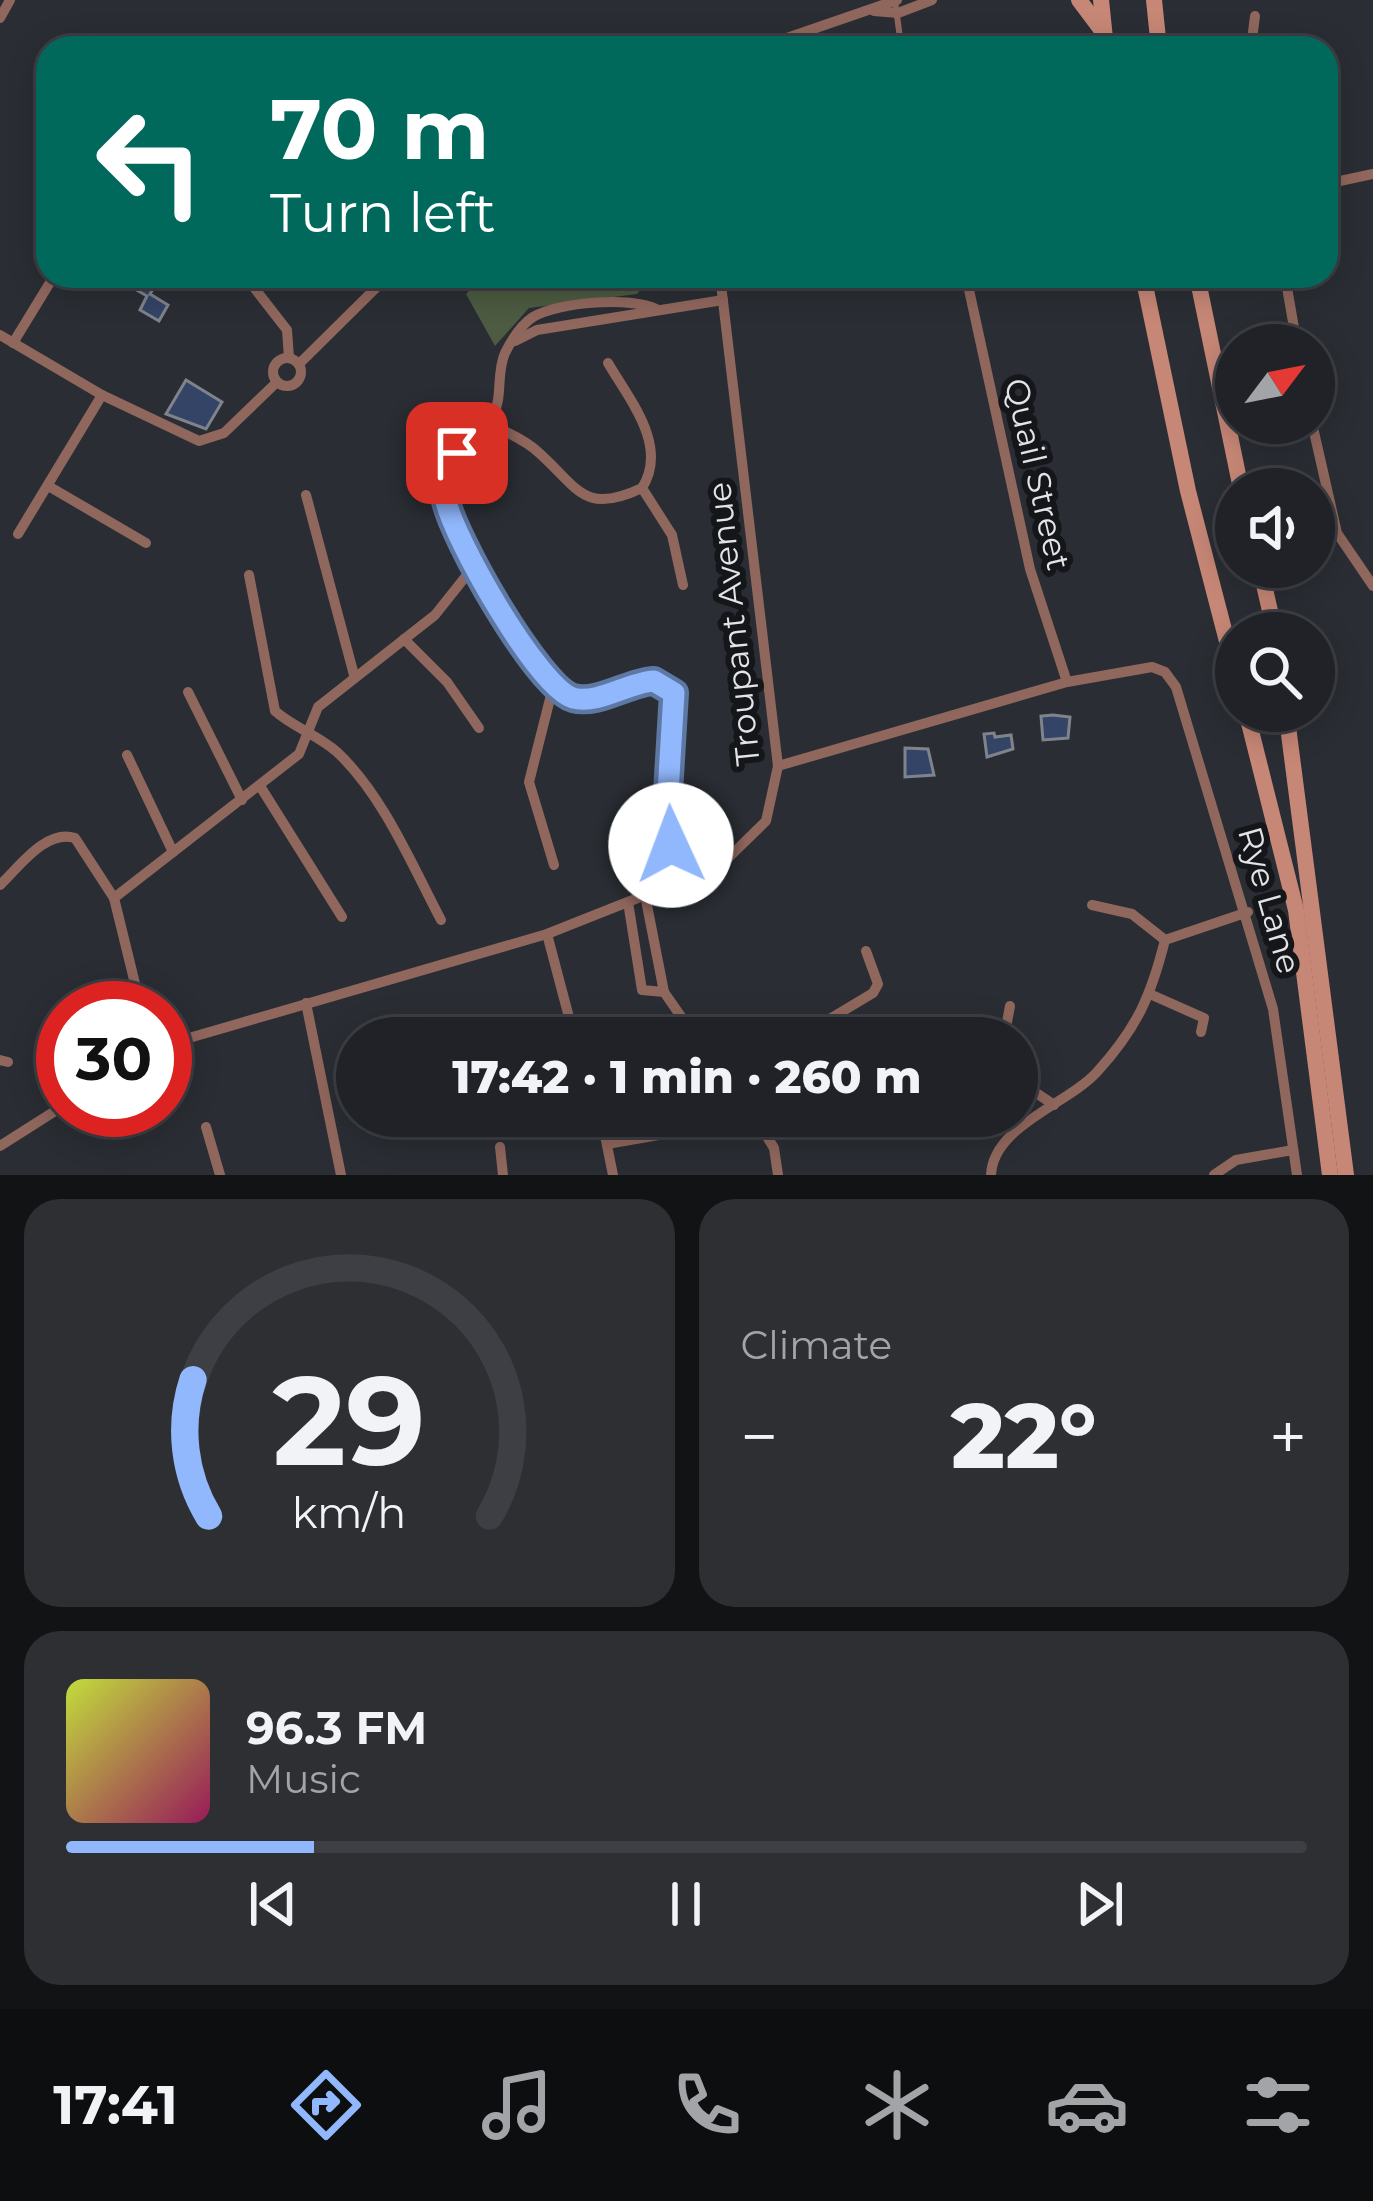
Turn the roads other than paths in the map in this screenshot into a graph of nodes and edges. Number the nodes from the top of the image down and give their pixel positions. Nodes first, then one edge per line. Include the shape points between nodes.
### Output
1 (10, 0) edge
2 (932, 0) edge
3 (1079, 0) edge
4 (1101, 0) edge
5 (1154, 0) edge
6 (897, 5) edge
7 (1255, 16) dead end
8 (0, 18) edge
9 (793, 36) edge
10 (900, 36) edge
11 (1102, 36) edge
12 (1105, 36) edge
13 (1158, 36) edge
14 (1252, 36) edge
15 (1373, 174) edge
16 (1338, 181) edge
17 (47, 288) edge
18 (255, 288) edge
19 (375, 288) edge
20 (721, 288) edge
21 (969, 288) edge
22 (1146, 288) edge
23 (1199, 288) edge
24 (1287, 288) edge
25 (723, 300) junction
26 (1293, 324) edge
27 (0, 335) edge
28 (14, 343) junction
29 (294, 361) junction
30 (608, 363) dead end
31 (277, 382) junction
32 (102, 395) junction
33 (488, 423) junction
34 (1317, 444) edge
35 (1236, 468) edge
36 (50, 487) junction
37 (642, 488) junction
38 (306, 495) dead end
39 (18, 534) dead end
40 (146, 542) dead end
41 (473, 566) junction
42 (249, 575) dead end
43 (683, 584) dead end
44 (1373, 586) edge
45 (1219, 612) edge
46 (404, 639) junction
47 (353, 675) junction
48 (1067, 682) junction
49 (553, 687) junction
50 (188, 692) dead end
51 (306, 728) junction
52 (479, 728) dead end
53 (1251, 732) edge
54 (1289, 732) edge
55 (127, 755) dead end
56 (778, 766) junction
57 (260, 786) junction
58 (242, 800) junction
59 (671, 845) dead end
60 (173, 852) junction
61 (554, 865) dead end
62 (0, 885) edge
63 (646, 896) junction
64 (114, 898) junction
65 (628, 902) junction
66 (1092, 904) dead end
67 (1248, 912) junction
68 (342, 917) dead end
69 (442, 920) dead end
70 (547, 934) junction
71 (1165, 940) junction
72 (866, 951) dead end
73 (134, 981) edge
74 (664, 992) junction
75 (1152, 995) junction
76 (306, 1004) junction
77 (1010, 1006) dead end
78 (569, 1017) edge
79 (681, 1017) edge
80 (833, 1017) edge
81 (1008, 1017) edge
82 (1201, 1032) dead end
83 (192, 1037) edge
84 (1038, 1094) edge
85 (1054, 1105) junction
86 (36, 1123) edge
87 (206, 1127) dead end
88 (606, 1137) edge
89 (645, 1137) edge
90 (767, 1137) edge
91 (607, 1144) junction
92 (0, 1146) edge
93 (500, 1148) dead end
94 (1293, 1150) junction
95 (220, 1175) edge
96 (341, 1175) edge
97 (503, 1175) edge
98 (614, 1175) edge
99 (778, 1175) edge
100 (991, 1175) edge
101 (1214, 1175) edge
102 (1297, 1175) edge
103 (1330, 1175) edge
104 (1346, 1175) edge

1 - 8 street
2 - 6 street
3 - 11 main road
4 - 12 main road
5 - 13 main road
6 - 9 street
6 - 10 lane
7 - 14 street
15 - 16 street
17 - 28 street
18 - 29 street via 285,326
19 - 29 street
20 - 25 street, Troupant Avenue
21 - 48 street, Quail Street via 1030,569
22 - 45 main road
23 - 35 main road
24 - 26 street
25 - 33 street via 658,310 623,300 527,321 512,343
25 - 56 street, Troupant Avenue
27 - 28 street
28 - 32 street
29 - 31 street via 274,365
29 - 31 street via 295,383
30 - 37 street via 650,443
31 - 32 street via 208,440
32 - 36 street
33 - 37 street via 535,448 585,497 610,500
33 - 41 street via 457,453 444,483
34 - 44 street via 1336,533
36 - 39 street
36 - 40 street
37 - 43 street via 671,535
38 - 47 street
41 - 46 street via 439,611
41 - 49 street
42 - 51 street via 270,701
46 - 47 street
46 - 52 street
47 - 51 street
48 - 56 street
48 - 67 street, Rye Lane via 1147,667 1165,672
49 - 59 street via 588,699 654,681 674,693
49 - 61 street via 529,782
50 - 58 street
51 - 57 street via 301,752
51 - 69 street via 342,758 385,818
53 - 103 main road via 1296,910
54 - 104 main road
55 - 60 street
56 - 63 street, Troupant Avenue via 766,821 743,849
57 - 58 street
57 - 68 street
58 - 60 street
60 - 64 street
62 - 64 street via 65,835 75,838
63 - 65 street, Troupant Avenue
63 - 74 street
64 - 73 street
65 - 70 street, Troupant Avenue
65 - 74 street via 642,990
66 - 71 street via 1132,914
67 - 71 street
67 - 94 street, Rye Lane via 1273,1009
70 - 76 street, Troupant Avenue
70 - 78 street
71 - 75 street
72 - 80 street via 878,983
74 - 79 street
75 - 82 street via 1205,1019
75 - 85 street via 1095,1075
76 - 83 street, Troupant Avenue
76 - 96 street
77 - 81 street
84 - 85 street
85 - 100 street via 1011,1137
86 - 92 street
87 - 95 street
88 - 91 street
89 - 91 street
90 - 99 street
91 - 98 street
93 - 97 street
94 - 101 street via 1236,1160
94 - 102 street, Rye Lane

